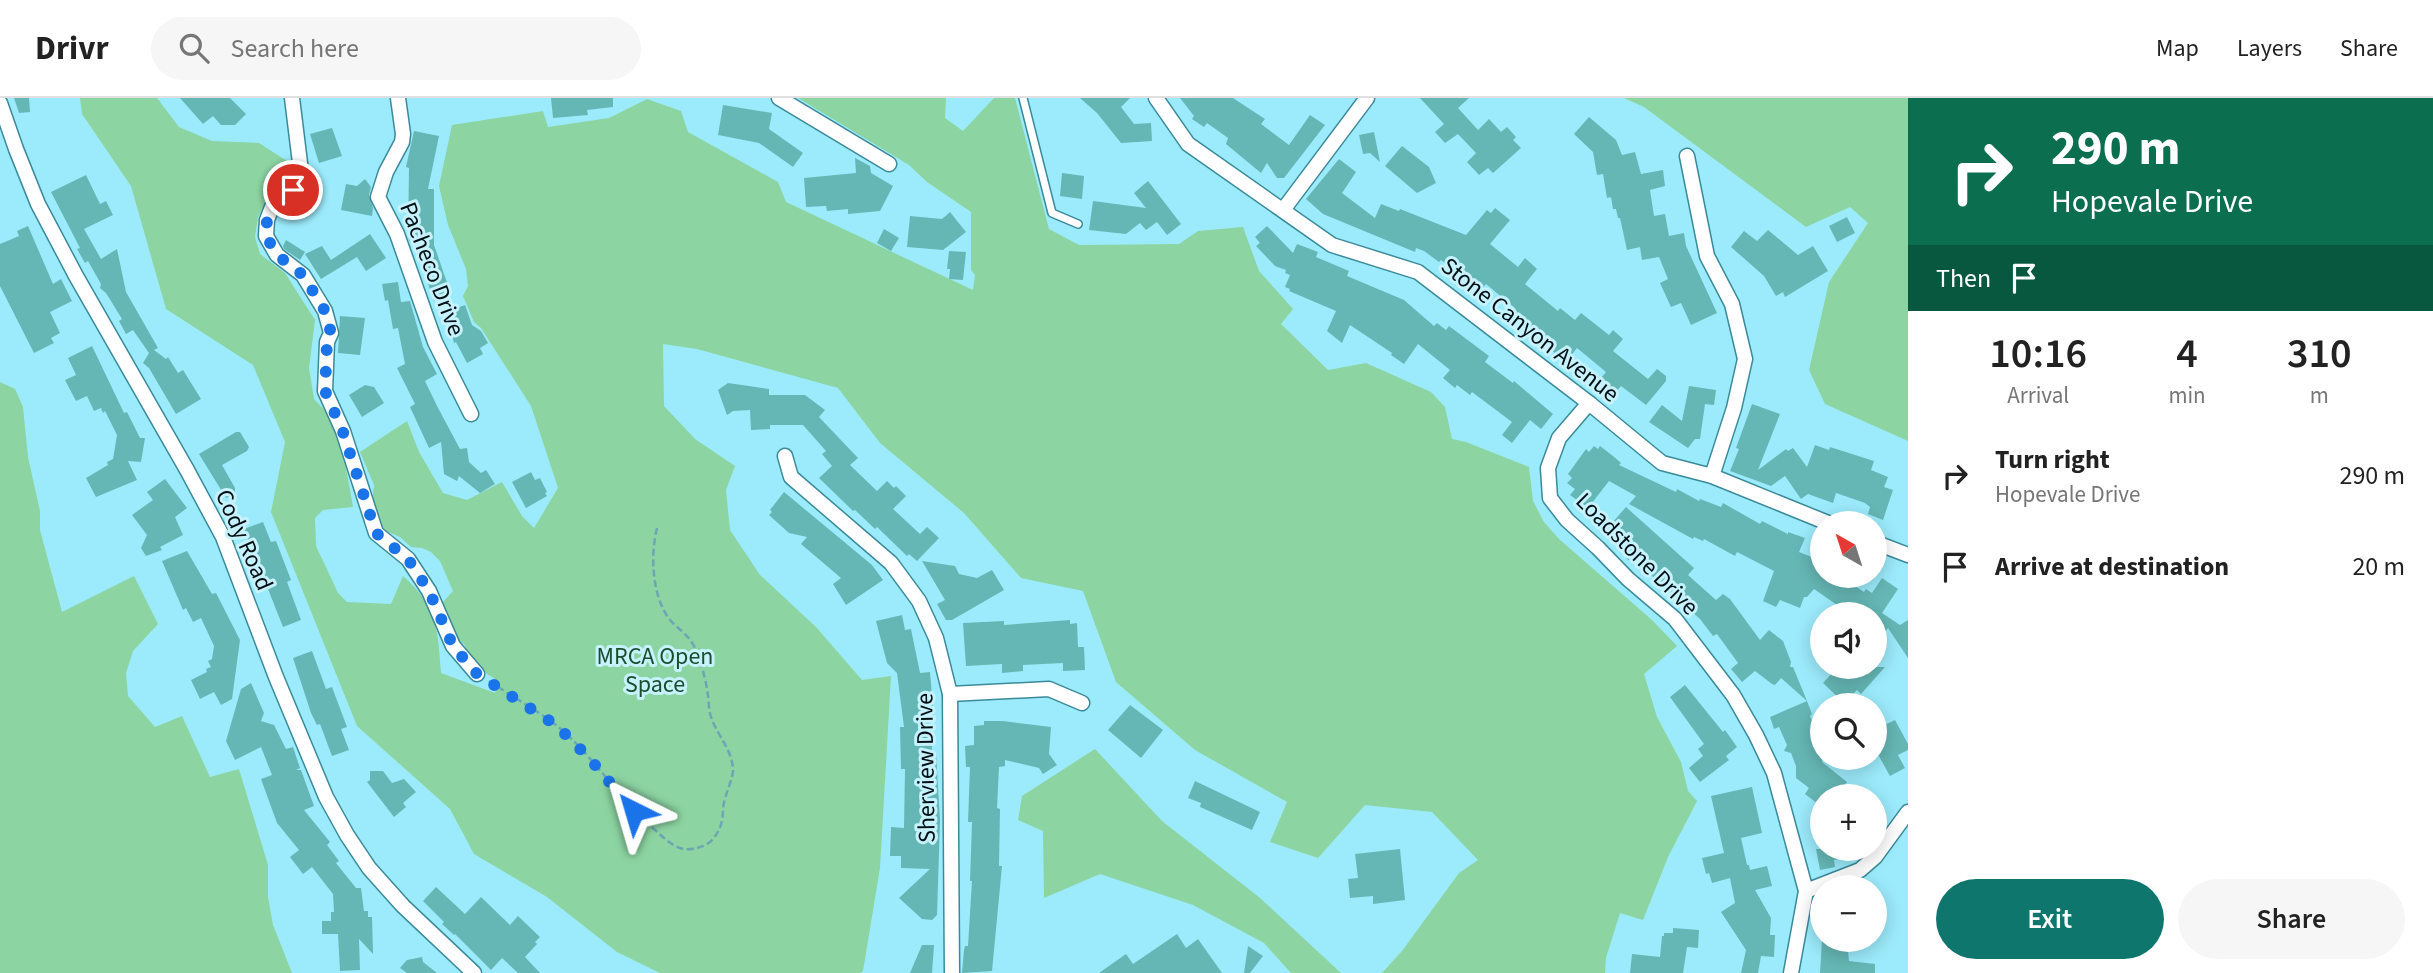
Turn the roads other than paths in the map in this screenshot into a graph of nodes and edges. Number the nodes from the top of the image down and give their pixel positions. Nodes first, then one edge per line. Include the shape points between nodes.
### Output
1 (292, 98) edge
2 (398, 98) edge
3 (779, 98) edge
4 (1023, 98) edge
5 (1156, 98) edge
6 (1367, 98) edge
7 (0, 103) edge
8 (1687, 156) dead end
9 (890, 164) dead end
10 (1283, 210) junction
11 (1078, 224) dead end
12 (1589, 403) junction
13 (471, 414) dead end
14 (785, 456) dead end
15 (1712, 476) junction
16 (1810, 516) edge
17 (1887, 547) edge
18 (1908, 555) edge
19 (477, 674) road end
20 (950, 694) junction
21 (1082, 704) dead end
22 (1908, 812) edge
23 (1806, 891) junction
24 (474, 973) edge
25 (952, 973) edge
26 (1791, 973) edge

1 - 19 street via 301,171 293,190 272,208 266,236 277,255 303,275 325,311 331,333 325,391 376,533 408,559 429,591 453,646
2 - 13 street, Pacheco Drive via 402,142 378,197 397,234 435,342
3 - 9 street
4 - 11 lane via 1052,213
5 - 10 street, Stone Canyon Avenue via 1188,144
6 - 10 street
7 - 24 street, Cody Road via 38,204 223,537 285,700 336,816 369,867 403,906
8 - 15 street via 1707,256 1732,304 1745,359
10 - 12 street, Stone Canyon Avenue via 1332,245 1418,272
12 - 15 street, Stone Canyon Avenue via 1662,463
12 - 23 street, Loadstone Drive via 1559,438 1548,468 1550,498 1567,520 1675,619 1733,695 1774,773
14 - 20 street, Sherview Drive via 791,477 891,562 919,601 936,638
15 - 16 street, Stone Canyon Avenue
17 - 18 street
20 - 21 street via 1049,689
20 - 25 street, Sherview Drive
22 - 23 street via 1860,870
23 - 26 street, Loadstone Drive

